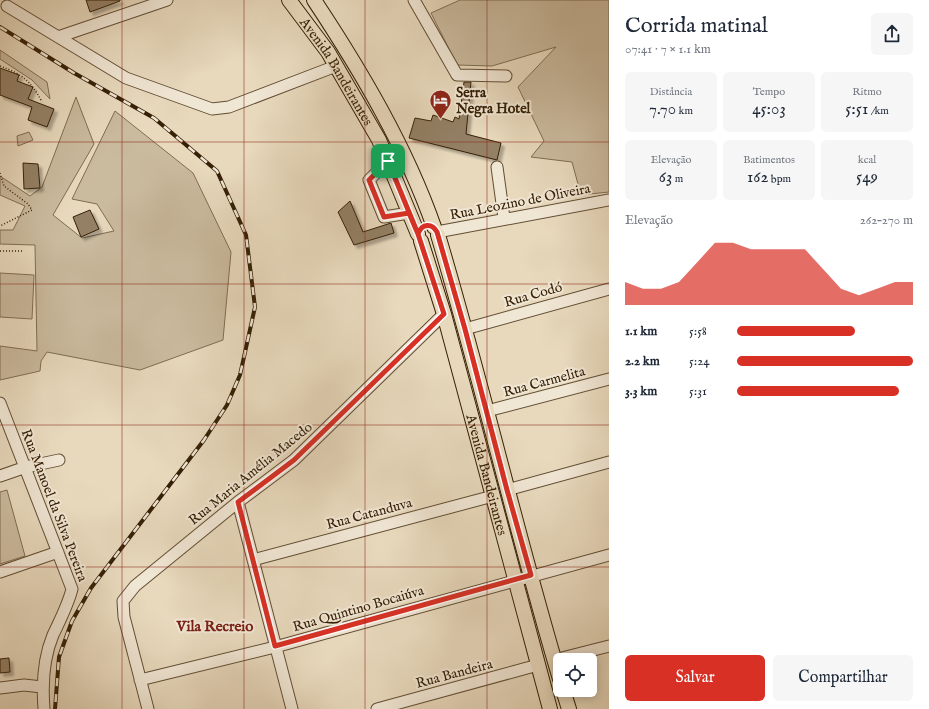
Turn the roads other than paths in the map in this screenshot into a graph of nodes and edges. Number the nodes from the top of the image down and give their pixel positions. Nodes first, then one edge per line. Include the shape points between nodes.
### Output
1 (167, 0) edge
2 (289, 0) edge
3 (314, 0) edge
4 (414, 0) edge
5 (7, 6) dead end
6 (58, 37) junction
7 (336, 66) junction
8 (506, 76) dead end
9 (388, 161) junction
10 (497, 167) dead end
11 (609, 200) edge
12 (409, 213) junction
13 (504, 218) junction
14 (436, 231) junction
15 (419, 238) junction
16 (609, 288) edge
17 (444, 314) junction
18 (465, 329) junction
19 (609, 379) edge
20 (0, 403) edge
21 (487, 411) junction
22 (59, 460) dead end
23 (609, 462) edge
24 (26, 467) junction
25 (0, 476) edge
26 (507, 490) junction
27 (492, 496) junction
28 (238, 502) junction
29 (58, 552) junction
30 (609, 555) edge
31 (253, 560) junction
32 (0, 572) edge
33 (531, 575) junction
34 (514, 580) junction
35 (275, 646) junction
36 (609, 646) edge
37 (582, 653) edge
38 (553, 656) edge
39 (538, 665) junction
40 (140, 680) junction
41 (42, 687) junction
42 (0, 688) edge
43 (565, 697) edge
44 (44, 709) edge
45 (148, 709) edge
46 (292, 709) edge
47 (377, 709) edge
48 (550, 709) edge
49 (569, 709) edge

1 - 6 street
2 - 7 main road, Avenida Bandeirantes
3 - 14 main road, Avenida Bandeirantes via 388,125
4 - 8 street via 457,75
5 - 6 street
6 - 7 street via 126,78 212,109 229,107
7 - 9 main road, Avenida Bandeirantes via 379,140
9 - 12 main road, Avenida Bandeirantes
9 - 12 street via 369,180 384,217
10 - 13 street
11 - 13 street, Rua Leozino de Oliveira
12 - 15 main road, Avenida Bandeirantes
13 - 14 street, Rua Leozino de Oliveira
14 - 15 main road via 424,226
14 - 18 main road, Avenida Bandeirantes
15 - 17 main road, Avenida Bandeirantes
16 - 18 street, Rua Codó
17 - 27 main road, Avenida Bandeirantes
17 - 28 street, Rua Maria Amélia Macedo via 294,460
18 - 21 main road, Avenida Bandeirantes
19 - 21 street, Rua Carmelita
20 - 24 street, Rua Manoel da Silva Pereira
21 - 26 main road, Avenida Bandeirantes
22 - 24 street
23 - 26 street
24 - 25 street
24 - 29 street, Rua Manoel da Silva Pereira
26 - 33 main road, Avenida Bandeirantes
27 - 31 street, Rua Catanduva
27 - 34 main road, Avenida Bandeirantes
28 - 31 street
28 - 40 street, Rua Maria Amélia Macedo via 135,586 124,601 124,617
29 - 32 street
29 - 41 street, Rua Manoel da Silva Pereira via 72,589 52,637
30 - 33 street
31 - 35 street
33 - 34 street, Rua Quintino Bocaiúva
33 - 38 main road, Avenida Bandeirantes
34 - 35 street, Rua Quintino Bocaiúva
34 - 39 main road, Avenida Bandeirantes
35 - 40 street, Rua Quintino Bocaiúva
35 - 46 street
36 - 37 street
39 - 47 street, Rua Bandeira
39 - 48 main road, Avenida Bandeirantes
40 - 45 street
41 - 42 street via 24,685
41 - 44 street, Rua Manoel da Silva Pereira
43 - 49 main road

